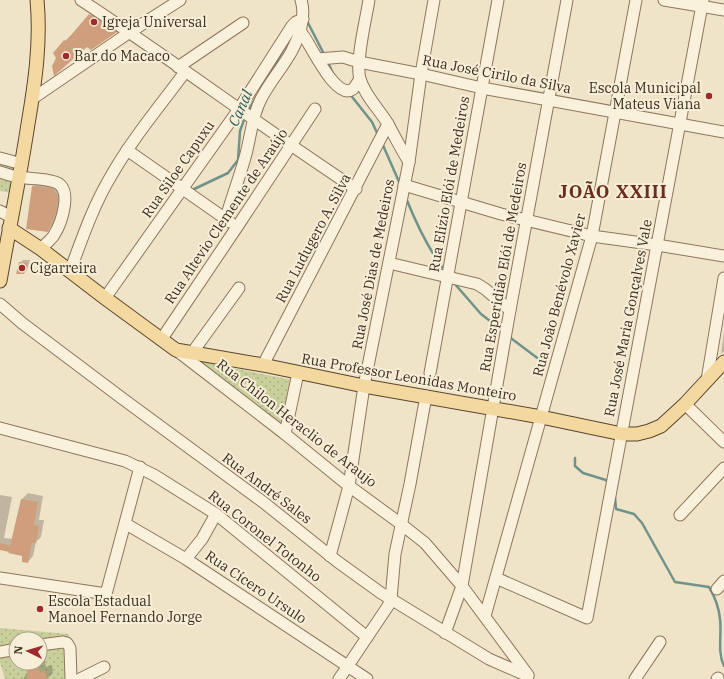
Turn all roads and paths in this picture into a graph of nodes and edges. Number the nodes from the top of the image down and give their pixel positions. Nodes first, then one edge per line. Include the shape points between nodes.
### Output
1 (37, 0) edge
2 (180, 0) edge
3 (301, 0) edge
4 (369, 0) edge
5 (434, 0) edge
6 (498, 0) edge
7 (567, 0) edge
8 (636, 0) edge
9 (664, 0) edge
10 (89, 2) edge
11 (703, 4) edge
12 (724, 10) edge
13 (303, 20) junction
14 (243, 23) dead end
15 (300, 31) junction
16 (130, 32) junction
17 (318, 59) junction
18 (359, 62) junction
19 (182, 69) junction
20 (421, 74) junction
21 (360, 79) junction
22 (482, 88) junction
23 (32, 99) junction
24 (548, 100) junction
25 (239, 109) junction
26 (315, 109) dead end
27 (615, 112) junction
28 (253, 118) junction
29 (388, 124) junction
30 (680, 125) junction
31 (724, 132) edge
32 (291, 146) junction
33 (127, 150) junction
34 (0, 158) edge
35 (409, 162) junction
36 (20, 171) junction
37 (0, 172) edge
38 (404, 185) junction
39 (356, 188) junction
40 (182, 189) junction
41 (461, 201) junction
42 (226, 218) junction
43 (7, 219) edge
44 (527, 221) junction
45 (237, 227) junction
46 (592, 236) junction
47 (657, 245) junction
48 (41, 249) junction
49 (724, 256) edge
50 (389, 263) junction
51 (70, 271) junction
52 (448, 277) junction
53 (724, 278) edge
54 (0, 281) edge
55 (239, 288) dead end
56 (105, 298) junction
57 (0, 304) edge
58 (510, 310) junction
59 (161, 340) junction
60 (176, 350) junction
61 (192, 353) junction
62 (724, 362) edge
63 (263, 365) junction
64 (298, 373) junction
65 (430, 373) dead end
66 (707, 380) junction
67 (364, 386) junction
68 (426, 396) junction
69 (685, 404) junction
70 (492, 409) junction
71 (541, 417) junction
72 (0, 428) edge
73 (285, 434) junction
74 (622, 434) junction
75 (724, 442) edge
76 (140, 467) junction
77 (724, 468) edge
78 (349, 486) junction
79 (216, 514) junction
80 (680, 515) dead end
81 (126, 524) junction
82 (401, 524) junction
83 (330, 556) junction
84 (186, 559) junction
85 (0, 578) edge
86 (496, 578) junction
87 (462, 586) junction
88 (391, 600) junction
89 (485, 616) junction
90 (445, 633) junction
91 (367, 637) junction
92 (660, 642) dead end
93 (48, 644) edge
94 (347, 666) junction
95 (104, 667) dead end
96 (529, 677) edge
97 (71, 679) edge
98 (80, 679) edge
99 (339, 679) edge
100 (367, 679) edge
101 (635, 679) edge

1 - 23 main road via 38,57
2 - 16 street
3 - 13 street
4 - 18 street
5 - 20 street, Rua José Dias de Medeiros
6 - 22 street, Rua Elízio Elói de Medeiros
7 - 24 street, Rua Esperidião Elói de Medeiros
8 - 27 street, Rua João Benévolo Xavier
9 - 11 street
10 - 16 street
11 - 12 street
11 - 30 street, Rua José Maria Gonçalves Vale
13 - 15 street
13 - 25 street, Rua Siloe Capuxu via 292,26
14 - 19 street
15 - 17 street
15 - 28 street via 290,56 262,98
16 - 19 street
16 - 23 street
17 - 18 street, Rua José Cirilo da Silva via 343,57
17 - 21 street via 335,86 345,91 353,89
18 - 20 street, Rua José Cirilo da Silva
18 - 21 street
19 - 25 street
19 - 33 street
20 - 22 street, Rua José Cirilo da Silva
20 - 35 street, Rua José Dias de Medeiros
21 - 29 street
22 - 24 street, Rua José Cirilo da Silva
22 - 41 street, Rua Elízio Elói de Medeiros
23 - 36 main road
24 - 27 street, Rua José Cirilo da Silva
24 - 44 street, Rua Esperidião Elói de Medeiros
25 - 28 street
25 - 40 street, Rua Siloe Capuxu
26 - 32 street, Rua Altevio Clemente de Araújo
27 - 30 street, Rua José Cirilo da Silva
27 - 46 street, Rua João Benévolo Xavier
28 - 32 street
28 - 42 street via 242,168
29 - 35 street
29 - 39 street, Rua Ludugero A. Silva
30 - 31 street, Rua José Cirilo da Silva
30 - 47 street, Rua José Maria Gonçalves Vale
32 - 39 street
32 - 45 street, Rua Altevio Clemente de Araújo
33 - 40 street
33 - 51 street via 111,175 89,220
34 - 36 street
35 - 38 street, Rua José Dias de Medeiros
36 - 37 street
36 - 43 main road
36 - 48 street via 39,179 56,182 62,186 65,194 60,224 53,237
38 - 41 street
38 - 50 street, Rua José Dias de Medeiros
39 - 63 street, Rua Ludugero A. Silva
40 - 42 street
40 - 56 street, Rua Siloe Capuxu
41 - 44 street
41 - 52 street, Rua Elízio Elói de Medeiros
42 - 45 street
43 - 48 main road, Rua Chilon Heraclio de Araujo
43 - 54 main road
44 - 46 street
44 - 58 street, Rua Esperidião Elói de Medeiros
45 - 59 street, Rua Altevio Clemente de Araújo
46 - 47 street
46 - 71 street, Rua João Benévolo Xavier
47 - 49 street
47 - 74 street, Rua José Maria Gonçalves Vale
48 - 51 main road, Rua Chilon Heraclio de Araujo
50 - 52 street
50 - 67 street, Rua José Dias de Medeiros
51 - 56 main road, Rua Chilon Heraclio de Araujo
52 - 58 street via 477,284
52 - 65 street, Rua Elízio Elói de Medeiros
53 - 66 street
55 - 61 street
56 - 59 main road, Rua Chilon Heraclio de Araujo
57 - 83 street, Rua André Sales
58 - 70 street, Rua Esperidião Elói de Medeiros
59 - 60 main road, Rua Chilon Heraclio de Araujo
60 - 61 main road, Rua Professor Leonidas Monteiro
60 - 73 street, Rua Chilon Heraclio de Araujo
61 - 63 main road, Rua Professor Leonidas Monteiro
62 - 66 main road, Rua Professor Leonidas Monteiro
63 - 64 main road, Rua Professor Leonidas Monteiro
64 - 67 main road, Rua Professor Leonidas Monteiro
64 - 73 street
66 - 69 main road, Rua Professor Leonidas Monteiro
67 - 68 main road, Rua Professor Leonidas Monteiro
67 - 78 street, Rua José Dias de Medeiros
68 - 70 main road, Rua Professor Leonidas Monteiro
68 - 82 street
69 - 74 main road, Rua Professor Leonidas Monteiro via 661,426 637,434
69 - 75 street
70 - 71 main road, Rua Professor Leonidas Monteiro
70 - 87 street, Rua Esperidião Elói de Medeiros
71 - 74 main road, Rua Professor Leonidas Monteiro
71 - 86 street, Rua João Benévolo Xavier
72 - 76 street, Rua Coronel Totonho
73 - 78 street, Rua Chilon Heraclio de Araujo
74 - 86 street, Rua José Maria Gonçalves Vale via 587,618
76 - 79 street, Rua Coronel Totonho
76 - 81 street
77 - 80 street
78 - 82 street, Rua Chilon Heraclio de Araujo
78 - 83 street, Rua José Dias de Medeiros
79 - 84 street via 202,539
79 - 91 street, Rua Coronel Totonho
81 - 84 street, Rua Cícero Ursulo
81 - 85 street via 106,594
82 - 87 street, Rua Chilon Heraclio de Araujo via 424,543
82 - 88 street via 395,554
83 - 88 street, Rua André Sales
84 - 94 street, Rua Cícero Ursulo
86 - 89 street, Rua João Benévolo Xavier
87 - 89 street, Rua Chilon Heraclio de Araujo
87 - 90 street, Rua Esperidião Elói de Medeiros
88 - 90 street, Rua André Sales
88 - 91 street
89 - 96 street, Rua Chilon Heraclio de Araujo
90 - 96 street, Rua André Sales via 489,659
91 - 94 street
92 - 101 street
93 - 97 street via 67,643 70,648
94 - 99 street
94 - 100 street, Rua Cícero Ursulo
95 - 98 street

